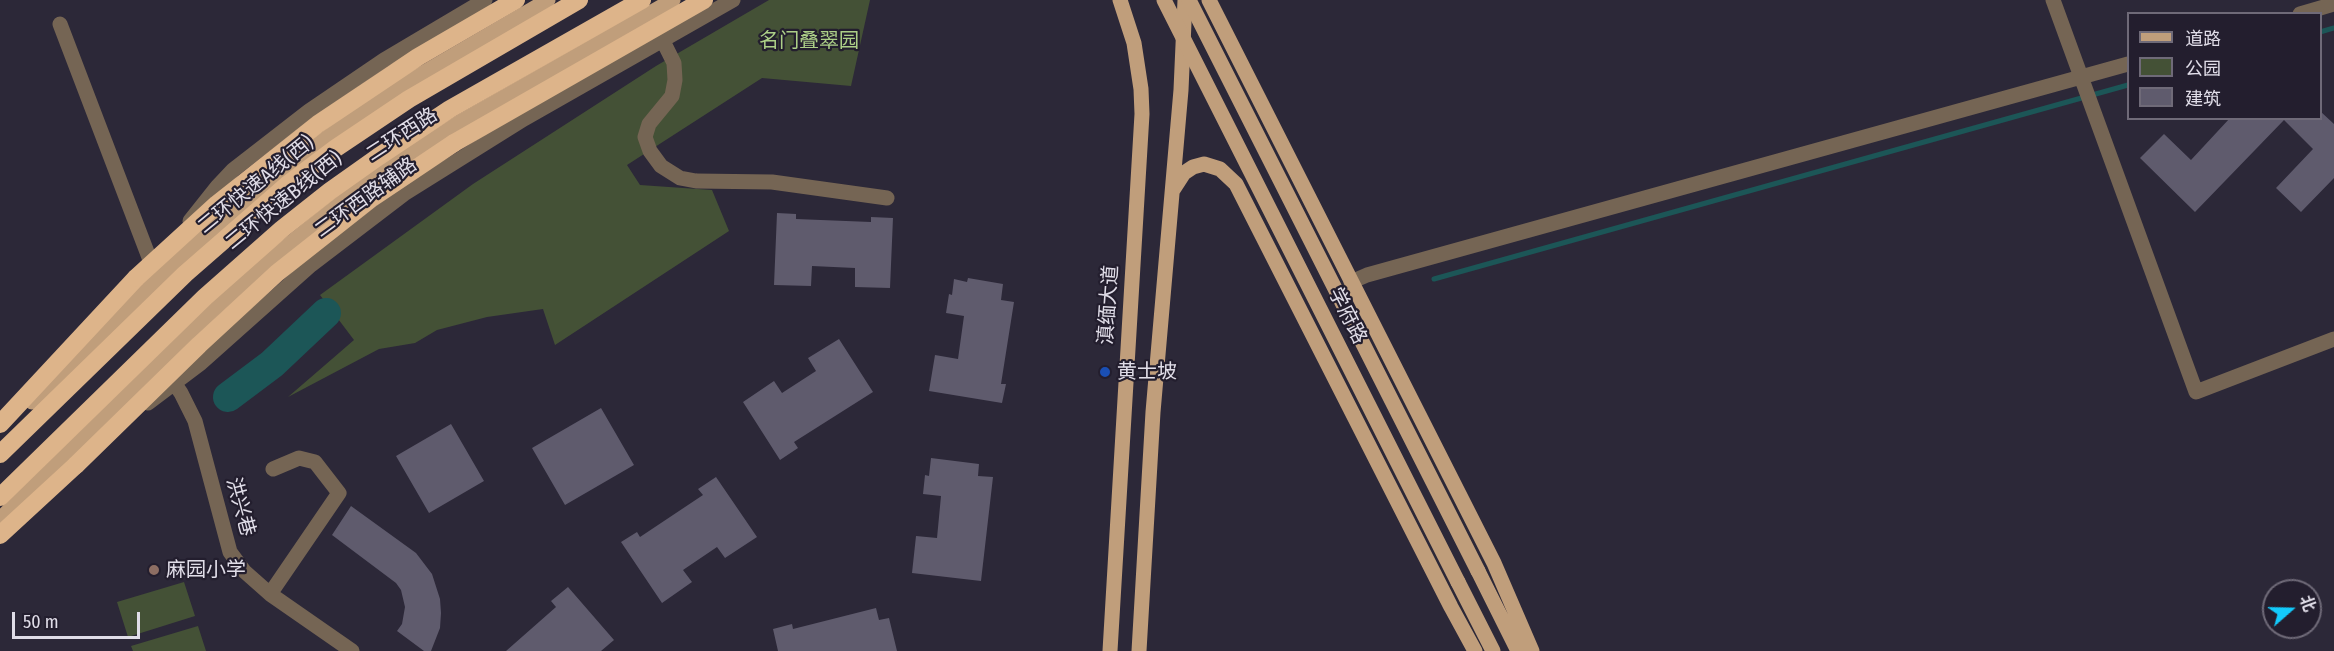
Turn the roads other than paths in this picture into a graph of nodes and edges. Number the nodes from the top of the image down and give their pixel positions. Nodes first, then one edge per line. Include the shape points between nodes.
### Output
1 (485, 0) edge
2 (516, 0) edge
3 (548, 0) edge
4 (579, 0) edge
5 (642, 0) edge
6 (673, 0) edge
7 (704, 0) edge
8 (733, 0) edge
9 (1120, 0) edge
10 (1164, 0) edge
11 (1187, 0) edge
12 (1209, 0) edge
13 (2053, 0) edge
14 (2334, 4) edge
15 (2307, 12) edge
16 (60, 24) dead end
17 (663, 41) junction
18 (2127, 64) edge
19 (2082, 79) junction
20 (1306, 190) junction
21 (1172, 196) junction
22 (887, 198) dead end
23 (1254, 219) junction
24 (153, 281) junction
25 (1352, 282) junction
26 (2334, 339) edge
27 (160, 362) junction
28 (175, 384) junction
29 (0, 424) edge
30 (0, 433) edge
31 (0, 454) edge
32 (51, 469) junction
33 (273, 469) dead end
34 (0, 497) edge
35 (0, 519) edge
36 (0, 535) edge
37 (270, 594) junction
38 (352, 651) edge
39 (1110, 651) edge
40 (1139, 651) edge
41 (1475, 651) edge
42 (1492, 651) edge
43 (1518, 651) edge
44 (1532, 651) edge

1 - 24 street via 359,76 233,170 196,213
2 - 29 highway, bridge via 368,89 243,182 136,278
3 - 24 main road, 二环西路 via 426,70 344,124 253,194
4 - 31 highway, 二环快速A线(西) via 409,99 287,185 184,274
5 - 34 highway, 二环快速B线(西) via 450,109 306,209 205,297
6 - 27 main road, 二环西路 via 492,102 387,169 267,262
7 - 36 highway, bridge via 516,106 372,198 269,281
8 - 17 street, 二环西路辅路
9 - 39 main road, 滇缅大道 via 1136,54 1142,114
10 - 42 main road, 学府路, bridge
11 - 21 main road
11 - 43 main road, 学府路, bridge
12 - 20 main road, 学府路
13 - 19 street
14 - 15 street
16 - 24 street
17 - 22 street via 674,63 672,96 649,124 645,137 661,166 680,178 696,181 772,182
17 - 28 street, 二环西路辅路 via 474,149 388,205 311,265
18 - 19 street
19 - 25 street
19 - 26 street via 2196,392
20 - 23 main road via 1293,183 1273,185 1257,199
20 - 25 main road, 学府路
21 - 23 main road via 1176,183 1188,170 1204,164 1215,166 1236,184
21 - 40 main road via 1153,412
23 - 41 main road
24 - 30 main road, 二环西路
25 - 44 main road, 学府路 via 1494,563
27 - 28 street, 洪兴巷
27 - 32 main road, 二环西路
28 - 32 street, 二环西路辅路
28 - 37 street, 洪兴巷 via 195,421 230,552
32 - 35 main road, 二环西路
33 - 37 street via 299,458 315,462 339,493
37 - 38 street, 洪兴巷

